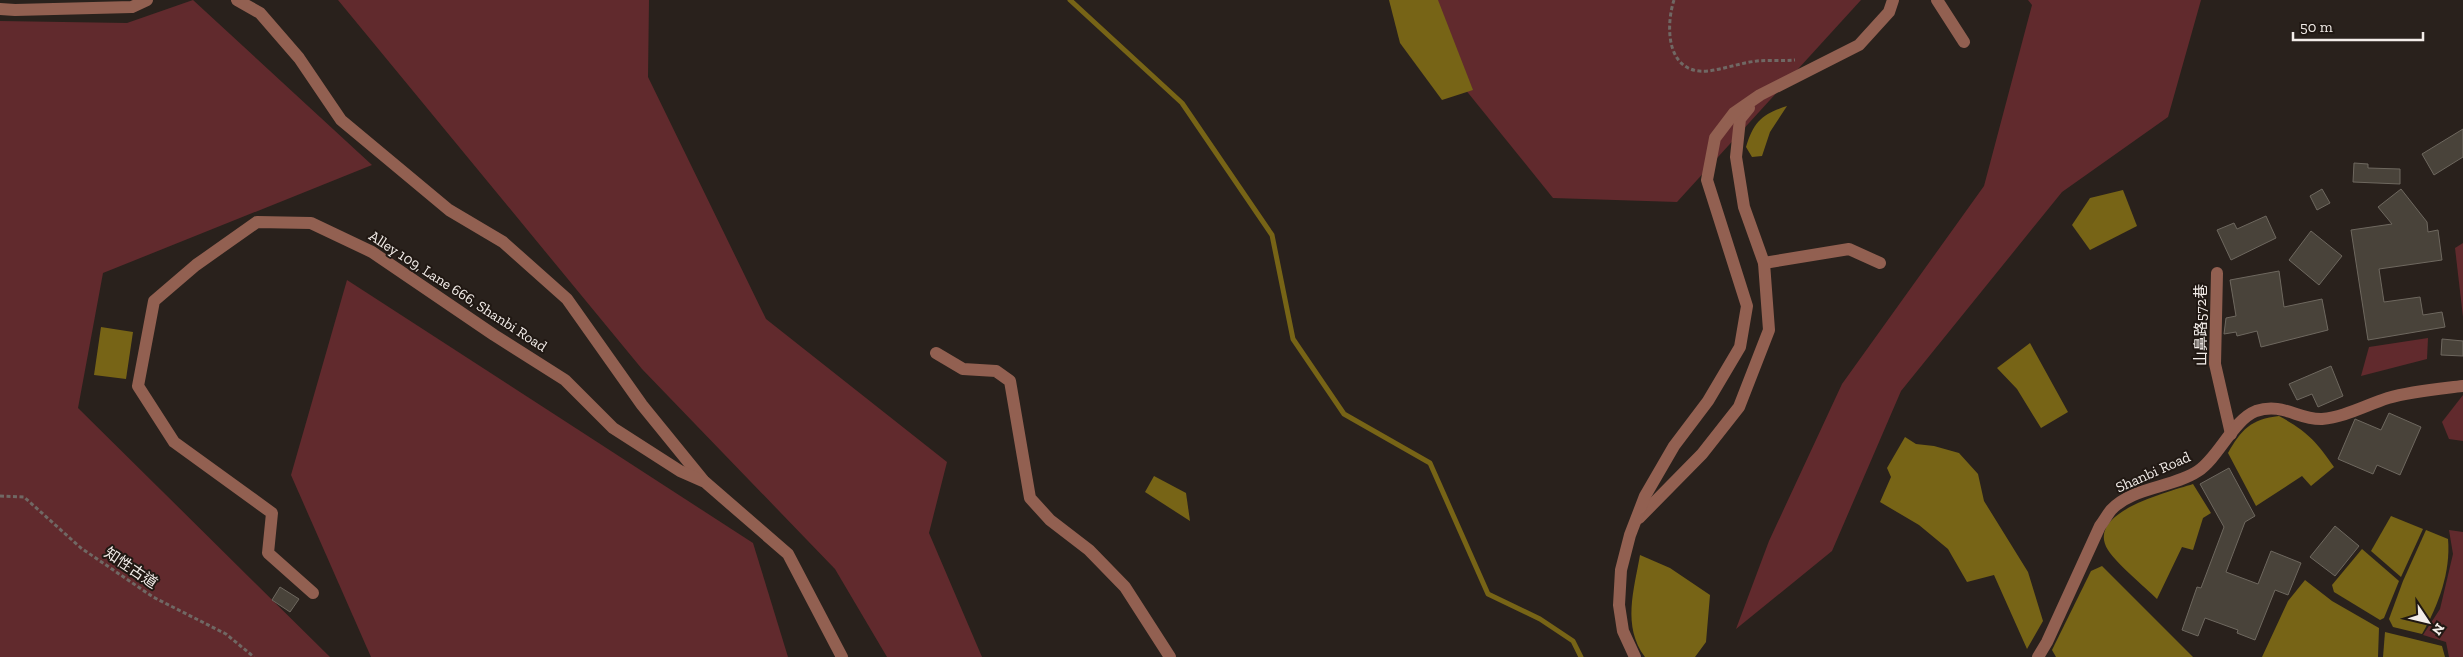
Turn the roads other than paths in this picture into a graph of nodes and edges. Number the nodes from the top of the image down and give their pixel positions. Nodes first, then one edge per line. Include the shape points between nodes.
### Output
1 (147, 0) edge
2 (237, 0) edge
3 (1893, 0) edge
4 (1937, 0) edge
5 (0, 8) edge
6 (1964, 42) dead end
7 (1760, 95) junction
8 (1764, 263) junction
9 (1880, 263) dead end
10 (2217, 273) dead end
11 (936, 353) dead end
12 (2463, 386) edge
13 (2231, 434) junction
14 (705, 482) junction
15 (1634, 523) junction
16 (313, 594) dead end
17 (842, 657) edge
18 (1170, 657) edge
19 (1635, 657) edge
20 (2038, 657) edge

1 - 5 street via 132,7
2 - 14 street via 260,13 299,58 341,120 449,210 504,242 567,300 642,405
3 - 7 street via 1889,12 1858,45
4 - 6 street
7 - 8 street via 1740,119 1736,157 1744,207
7 - 15 street via 1734,113 1715,138 1706,180 1747,306 1740,347 1644,496
8 - 9 street via 1848,249
8 - 15 street via 1770,330 1738,407 1702,454
10 - 13 street, 山鼻路572巷 via 2215,364
11 - 18 street via 956,366 980,372 996,371 1010,381 1030,498 1125,587
12 - 13 street, Shanbi Road via 2389,398 2340,416 2321,419 2282,408 2269,408 2242,420
13 - 20 street, Shanbi Road via 2209,462 2197,471 2126,499 2112,509 2100,526
14 - 16 street, Alley 109, Lane 666, Shanbi Road via 680,471 613,428 564,380 372,252 311,223 257,222 196,265 154,301 138,386 174,442 272,513 268,553
14 - 17 street, Alley 109, Lane 666, Shanbi Road via 788,554
15 - 19 street via 1621,570 1619,605 1623,631

